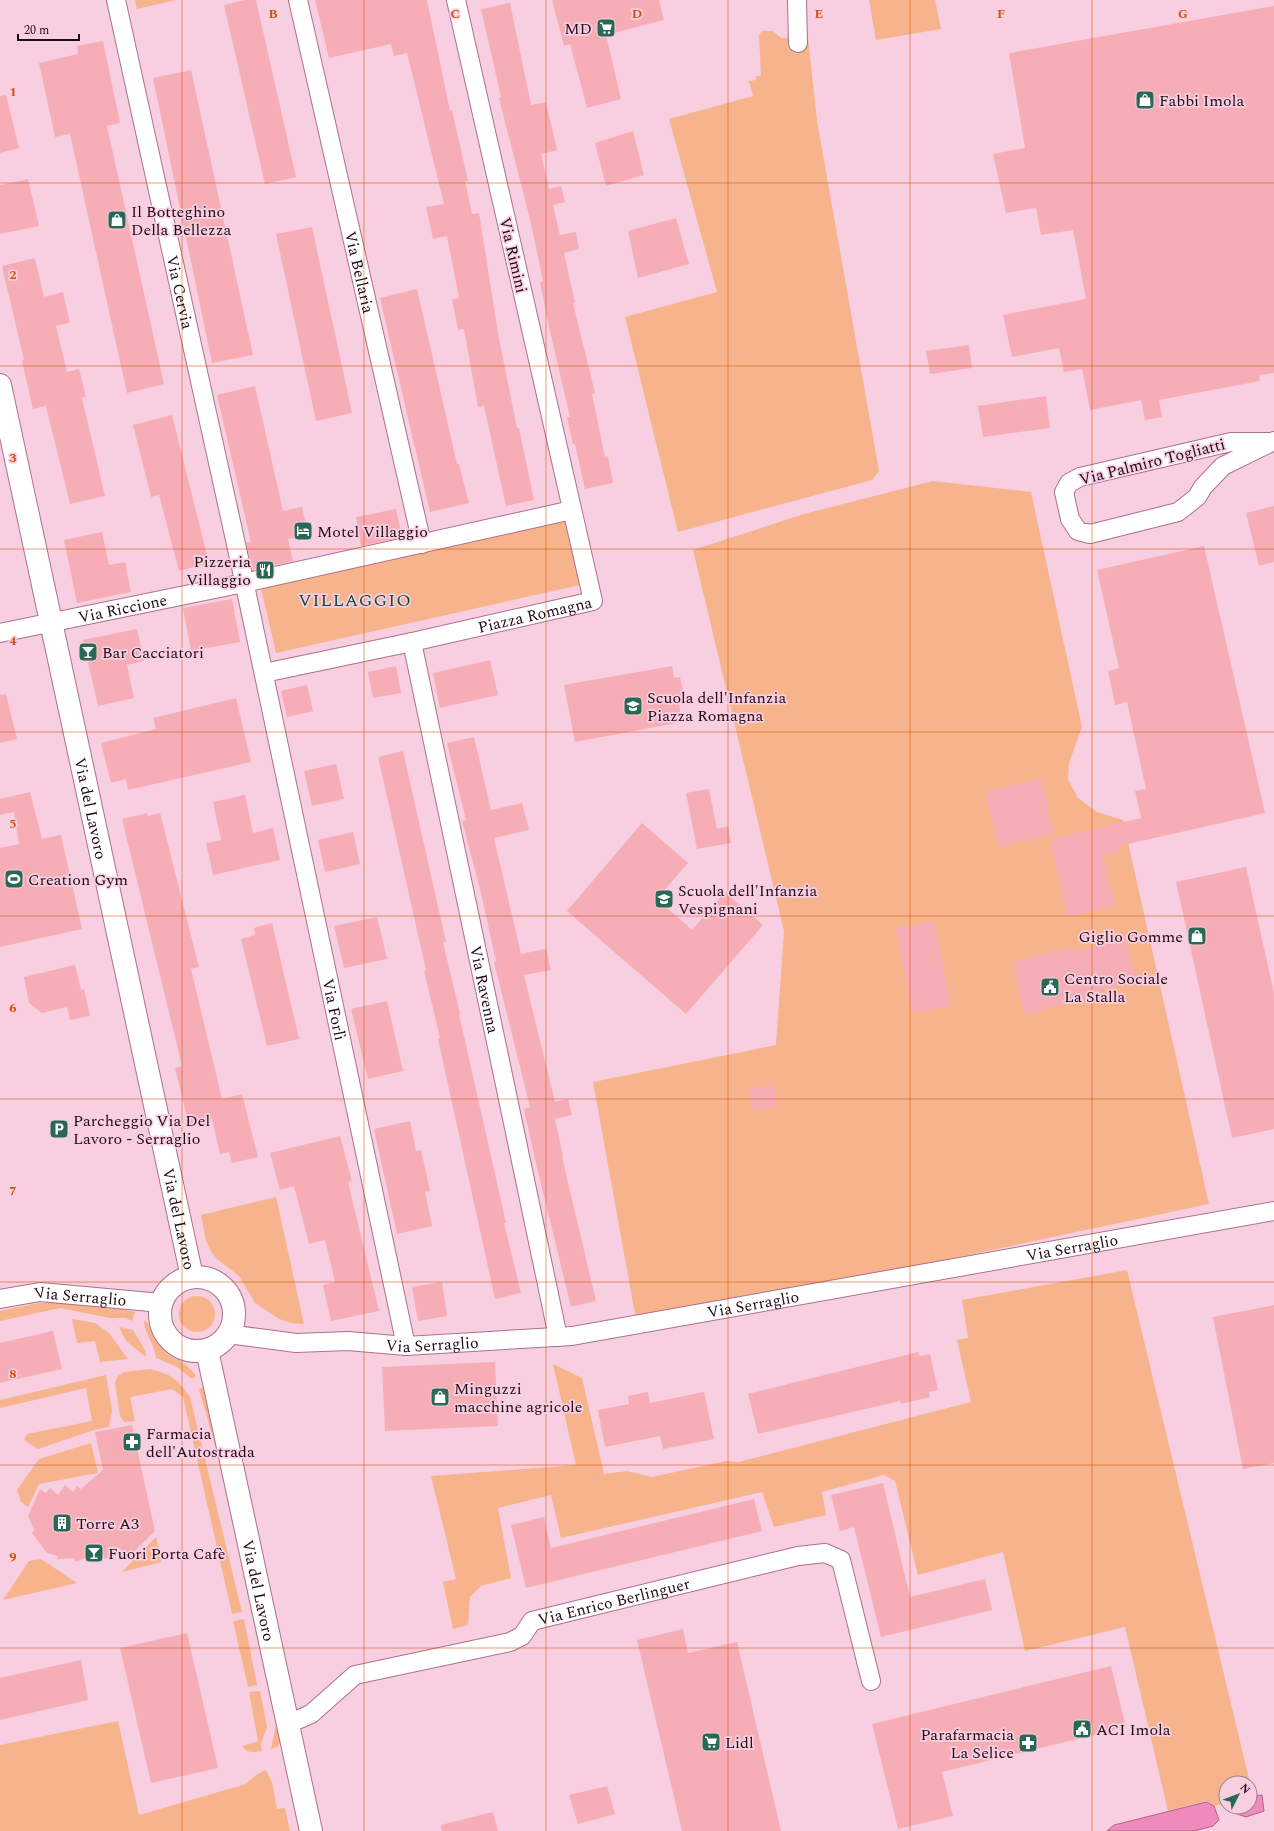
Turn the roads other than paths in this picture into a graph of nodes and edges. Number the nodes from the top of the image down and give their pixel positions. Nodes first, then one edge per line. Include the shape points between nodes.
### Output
1 (116, 0) edge
2 (298, 0) edge
3 (456, 0) edge
4 (797, 0) edge
5 (798, 43) dead end
6 (0, 385) edge
7 (1272, 441) edge
8 (572, 510) junction
9 (422, 544) junction
10 (244, 583) junction
11 (51, 623) junction
12 (0, 633) edge
13 (412, 642) junction
14 (264, 673) junction
15 (1274, 1211) edge
16 (192, 1278) junction
17 (0, 1299) edge
18 (162, 1303) junction
19 (228, 1334) junction
20 (558, 1337) junction
21 (406, 1346) junction
22 (207, 1350) junction
23 (871, 1681) dead end
24 (288, 1724) junction
25 (311, 1831) edge

1 - 10 street, Via Cervia
2 - 9 street, Via Bellaria
3 - 8 street, Via Rimini
4 - 5 street
6 - 11 main road, Via del Lavoro
7 - 7 street, Via Palmiro Togliatti via 1231,442 1080,477 1069,483 1064,492 1070,519 1078,531 1090,534 1178,512 1197,497 1223,466
8 - 9 street
8 - 13 street, Piazza Romagna via 593,601
9 - 10 street
10 - 11 street, Via Riccione
10 - 14 street
11 - 12 street, Via Riccione
11 - 16 main road, Via del Lavoro
13 - 14 street, Piazza Romagna
13 - 20 street, Via Ravenna
14 - 21 street, Via Forlì
15 - 20 street, Via Serraglio via 611,1330
16 - 18 main road, Via del Lavoro via 182,1280 173,1286
16 - 19 main road, Via del Lavoro via 212,1281 228,1294 234,1314
17 - 18 street, Via Serraglio via 40,1292
18 - 22 main road via 162,1325 174,1343 184,1349
19 - 21 street, Via Serraglio via 296,1343 348,1342
19 - 22 main road
20 - 21 street, Via Serraglio
22 - 24 main road, Via del Lavoro
23 - 24 street, Via Enrico Berlinguer via 841,1560 825,1553 798,1556 532,1621 522,1636 510,1642 355,1675 311,1714
24 - 25 main road, Via del Lavoro

